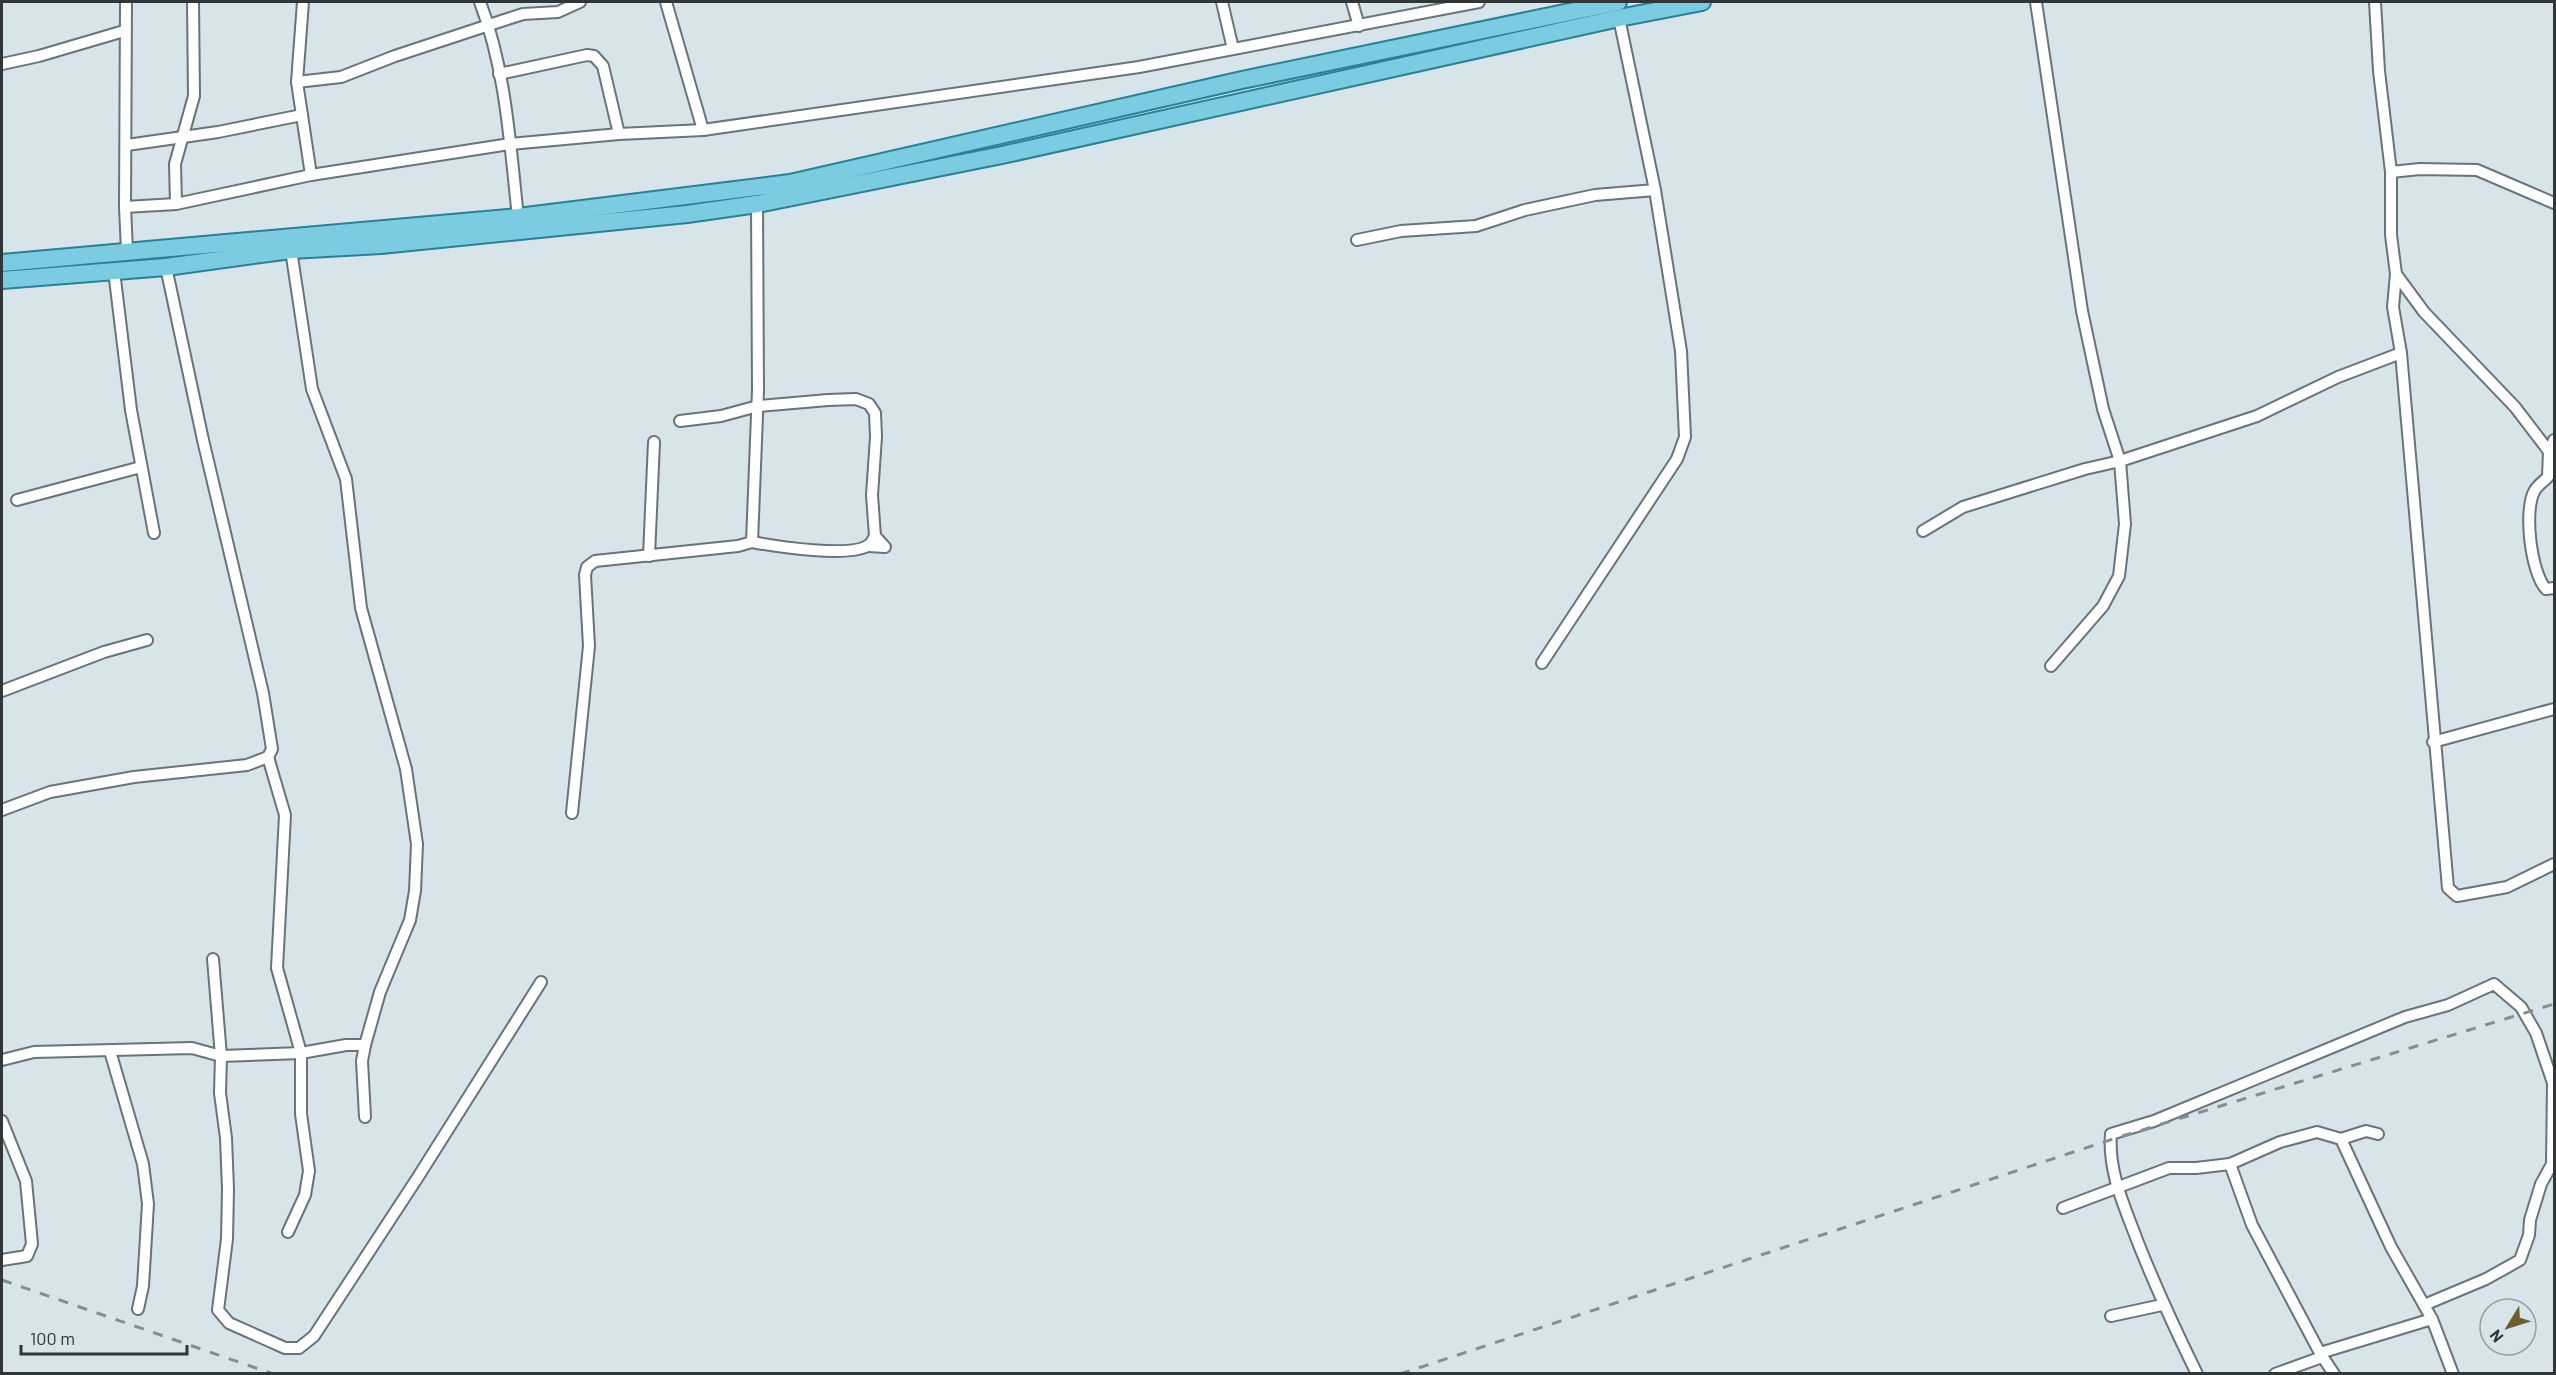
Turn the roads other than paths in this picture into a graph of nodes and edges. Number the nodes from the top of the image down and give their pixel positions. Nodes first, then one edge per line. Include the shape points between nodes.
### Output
1 (126, 2) edge
2 (193, 2) edge
3 (303, 2) edge
4 (480, 2) edge
5 (580, 2) edge
6 (666, 2) edge
7 (1222, 2) edge
8 (1352, 2) edge
9 (1479, 2) edge
10 (1702, 2) edge
11 (2036, 2) edge
12 (2375, 2) edge
13 (1619, 10) edge
14 (489, 25) junction
15 (1359, 26) junction
16 (124, 31) junction
17 (1233, 49) junction
18 (2, 64) edge
19 (500, 74) junction
20 (297, 82) junction
21 (302, 115) junction
22 (703, 130) junction
23 (619, 134) junction
24 (1000, 135) junction
25 (182, 136) junction
26 (510, 144) junction
27 (127, 145) dead end
28 (1002, 155) junction
29 (2391, 172) junction
30 (311, 175) junction
31 (1655, 190) junction
32 (2554, 202) edge
33 (176, 204) junction
34 (757, 204) junction
35 (125, 207) junction
36 (518, 217) junction
37 (1357, 240) dead end
38 (291, 250) junction
39 (127, 251) junction
40 (2, 263) edge
41 (166, 267) junction
42 (114, 271) junction
43 (2396, 274) junction
44 (2, 280) edge
45 (2401, 353) junction
46 (758, 406) junction
47 (680, 421) dead end
48 (2554, 440) edge
49 (654, 442) dead end
50 (2552, 455) edge
51 (2120, 461) junction
52 (141, 467) junction
53 (17, 500) dead end
54 (1923, 531) dead end
55 (154, 533) dead end
56 (752, 542) junction
57 (649, 556) junction
58 (2554, 588) edge
59 (147, 640) dead end
60 (1542, 663) dead end
61 (2051, 666) dead end
62 (2, 691) edge
63 (2554, 709) edge
64 (2433, 742) junction
65 (268, 757) junction
66 (2, 810) edge
67 (572, 813) dead end
68 (2554, 864) edge
69 (213, 959) dead end
70 (541, 982) dead end
71 (365, 1045) junction
72 (110, 1051) junction
73 (300, 1053) junction
74 (221, 1056) junction
75 (2, 1060) edge
76 (365, 1117) dead end
77 (2, 1121) edge
78 (2378, 1134) dead end
79 (2341, 1139) junction
80 (2230, 1164) junction
81 (2118, 1189) junction
82 (2063, 1208) dead end
83 (288, 1232) dead end
84 (2, 1260) edge
85 (2162, 1305) junction
86 (2424, 1305) junction
87 (138, 1308) dead end
88 (2111, 1316) dead end
89 (2432, 1319) junction
90 (2321, 1355) junction
91 (2197, 1374) edge
92 (2275, 1374) edge
93 (2334, 1374) edge
94 (2453, 1374) edge

1 - 16 street
2 - 25 street via 194,96
3 - 20 street
4 - 14 street
5 - 14 street via 558,12 523,14
6 - 22 street
7 - 17 street
8 - 15 street
9 - 15 street
10 - 13 main road
11 - 51 street via 2082,311 2103,409
12 - 29 street
13 - 24 main road via 1242,80
13 - 28 main road
13 - 31 street
14 - 19 street
14 - 20 street via 340,77
15 - 17 street
16 - 18 street
16 - 35 street
17 - 22 street via 1139,67
19 - 23 street via 594,56 603,66
19 - 26 street
20 - 21 street
21 - 25 street
21 - 30 street
22 - 23 street
23 - 26 street
24 - 28 main road
24 - 36 main road via 790,183
25 - 27 street
25 - 33 street via 175,164
26 - 30 street
26 - 36 street
28 - 34 main road
29 - 32 street via 2477,170
29 - 43 street via 2391,235
30 - 33 street
31 - 37 street via 1595,195 1525,210 1476,226 1401,231
31 - 60 street via 1681,351 1685,437 1677,459
33 - 35 street
34 - 38 main road via 391,244
34 - 46 street
35 - 39 street
36 - 39 main road
38 - 41 main road
38 - 71 street via 312,389 346,479 361,608 406,769 416,835 410,920 380,992
39 - 40 main road
41 - 42 main road
41 - 65 street via 270,725 272,749
42 - 44 main road
42 - 52 street via 130,410
43 - 45 street via 2394,307
43 - 50 street via 2424,312 2515,407
45 - 51 street via 2338,377 2257,417
45 - 64 street
46 - 47 street
46 - 56 street
46 - 56 street via 856,399 869,404 875,413 875,536 868,546 843,550 793,550
48 - 50 street
49 - 57 street
50 - 58 street via 2548,477 2534,491 2529,517 2538,577 2546,589
51 - 54 street via 1964,507
51 - 61 street via 2125,524 2119,576 2103,606
52 - 53 street
52 - 55 street
56 - 57 street
57 - 67 street via 595,561 587,567 589,646
59 - 62 street
63 - 64 street
64 - 68 street via 2448,888 2452,893 2457,896 2507,887
65 - 66 street via 247,765 134,777 50,792
65 - 73 street via 285,815 277,968
69 - 74 street
70 - 74 street via 314,1336 299,1348 285,1348 235,1327 218,1310 228,1220
71 - 73 street
71 - 76 street
72 - 74 street via 192,1048
72 - 75 street via 34,1052
72 - 87 street via 143,1164 148,1204
73 - 74 street
73 - 83 street via 301,1114 309,1171 305,1195
77 - 84 street via 26,1181 32,1244 27,1256
78 - 79 street via 2366,1131
79 - 80 street via 2318,1132 2280,1142
79 - 86 street via 2391,1247
80 - 81 street via 2169,1168
80 - 90 street via 2252,1225
81 - 82 street
81 - 85 street
81 - 86 street via 2110,1157 2111,1134 2154,1121 2494,984 2521,1007 2536,1033 2553,1083 2552,1164 2541,1184 2520,1260
85 - 88 street
85 - 91 street
86 - 89 street
89 - 90 street
89 - 94 street
90 - 92 street
90 - 93 street

